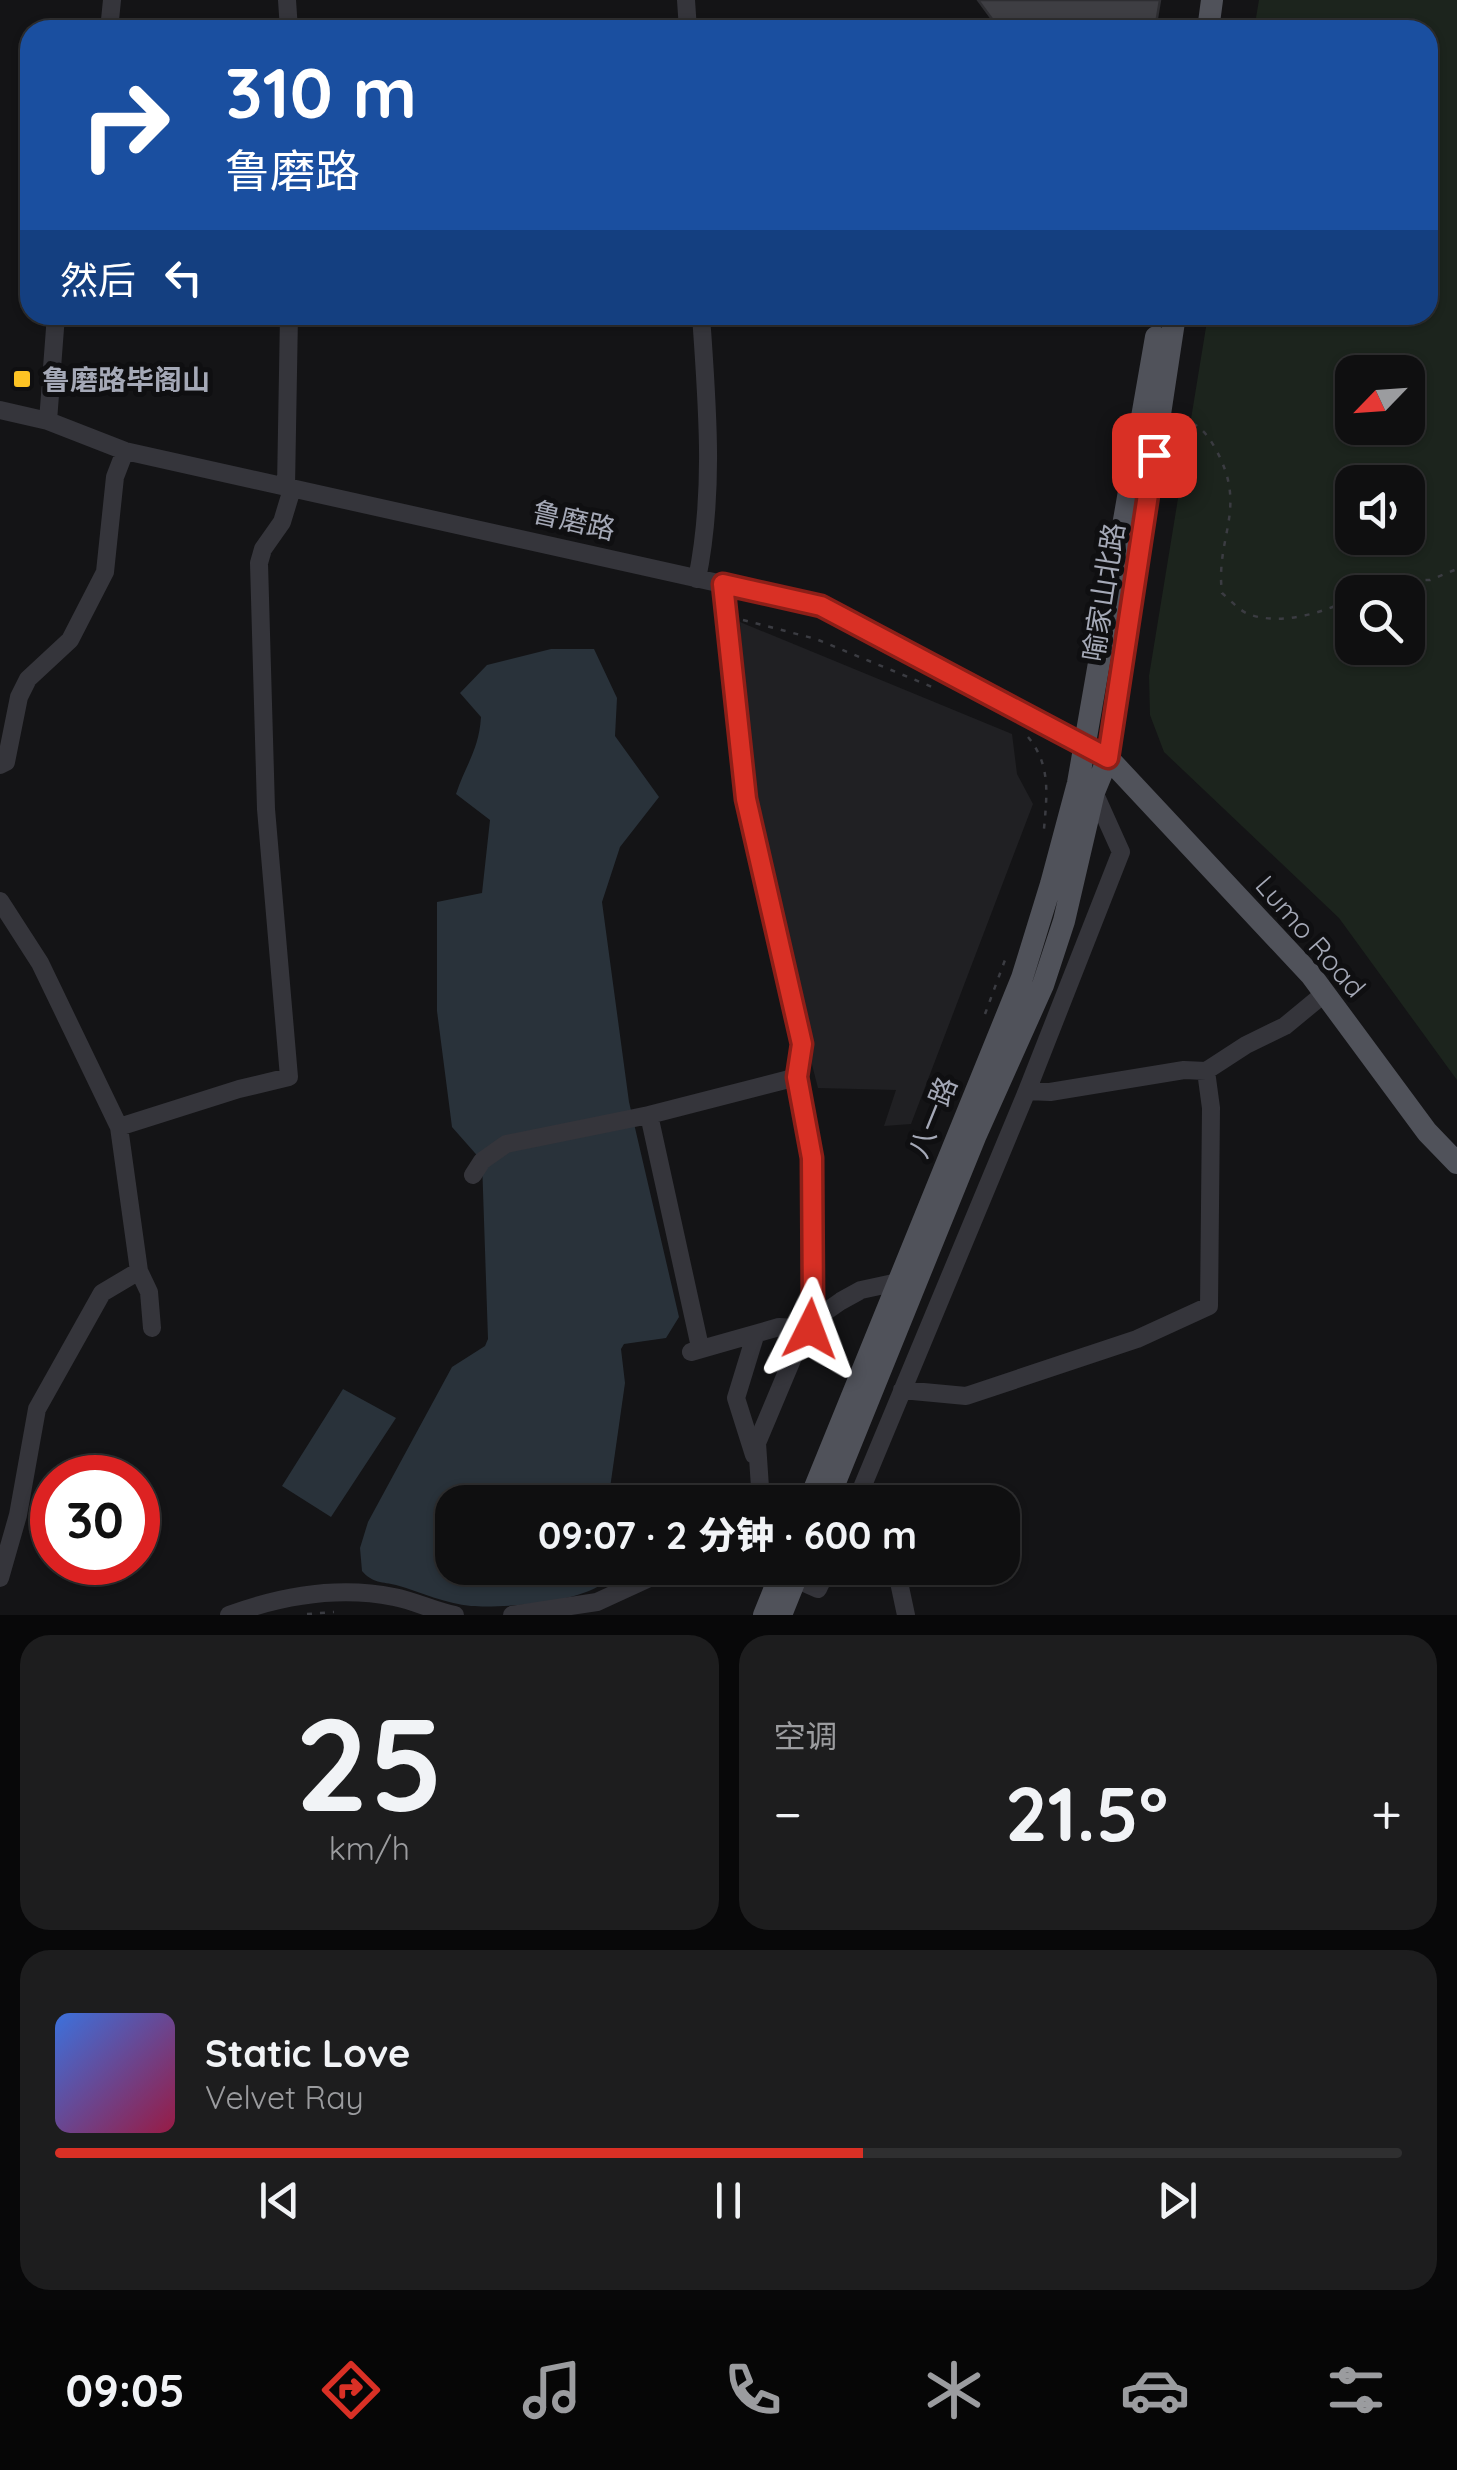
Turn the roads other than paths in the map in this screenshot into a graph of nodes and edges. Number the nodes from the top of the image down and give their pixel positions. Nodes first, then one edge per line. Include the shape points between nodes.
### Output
1 (55, 325) edge
2 (289, 325) edge
3 (702, 325) edge
4 (1158, 325) edge
5 (1173, 325) edge
6 (0, 410) edge
7 (48, 421) junction
8 (124, 451) junction
9 (289, 488) junction
10 (697, 578) junction
11 (723, 584) junction
12 (1084, 746) junction
13 (1108, 758) junction
14 (0, 765) edge
15 (1094, 792) junction
16 (0, 900) edge
17 (1325, 993) junction
18 (1206, 1072) junction
19 (797, 1077) junction
20 (1026, 1091) junction
21 (649, 1115) junction
22 (119, 1127) junction
23 (1457, 1163) edge
24 (473, 1175) dead end
25 (139, 1271) junction
26 (898, 1282) junction
27 (152, 1328) dead end
28 (810, 1329) junction
29 (755, 1336) junction
30 (902, 1390) junction
31 (756, 1460) junction
32 (762, 1485) edge
33 (816, 1485) edge
34 (834, 1485) edge
35 (863, 1485) edge
36 (0, 1578) edge
37 (646, 1585) edge
38 (782, 1585) edge
39 (900, 1585) edge
40 (774, 1612) edge
41 (229, 1615) edge
42 (455, 1615) edge
43 (512, 1615) edge
44 (906, 1615) edge

1 - 7 street
2 - 9 street
3 - 10 street via 708,528
4 - 12 main road, 喻家山北路
5 - 13 main road, 喻家山北路
6 - 7 street, 鲁磨路
7 - 8 street, 鲁磨路
8 - 9 street, 鲁磨路
8 - 14 street via 115,476 105,572 70,640 28,679
9 - 10 street, 鲁磨路
9 - 22 street via 282,522 259,563 266,809 288,1078
10 - 11 street, 鲁磨路
11 - 12 street, 鲁磨路 via 821,606
11 - 19 street via 746,799 802,1044
12 - 13 main road, 鲁磨路
12 - 26 main road, 八一路 via 1022,978
13 - 15 main road, 八一路
13 - 17 main road, Lumo Road
15 - 20 street via 1120,852
15 - 34 main road, 八一路 via 1042,985
16 - 22 street via 40,963
17 - 18 street via 1285,1026
17 - 23 main road, Lumo Road
18 - 20 street
18 - 30 street via 1208,1306 1138,1340 966,1396
19 - 21 street
19 - 28 street via 812,1158
20 - 30 street
21 - 24 street via 506,1144
21 - 29 street via 696,1350
22 - 25 street
25 - 27 street via 150,1292
25 - 36 street via 102,1293 37,1409
26 - 28 street via 841,1300
26 - 33 main road, 八一路
28 - 29 street via 780,1327
28 - 31 street via 777,1393
29 - 31 street via 736,1398
30 - 35 street
31 - 32 street
37 - 43 street via 597,1602
38 - 40 main road
39 - 44 street
41 - 42 street via 350,1591

